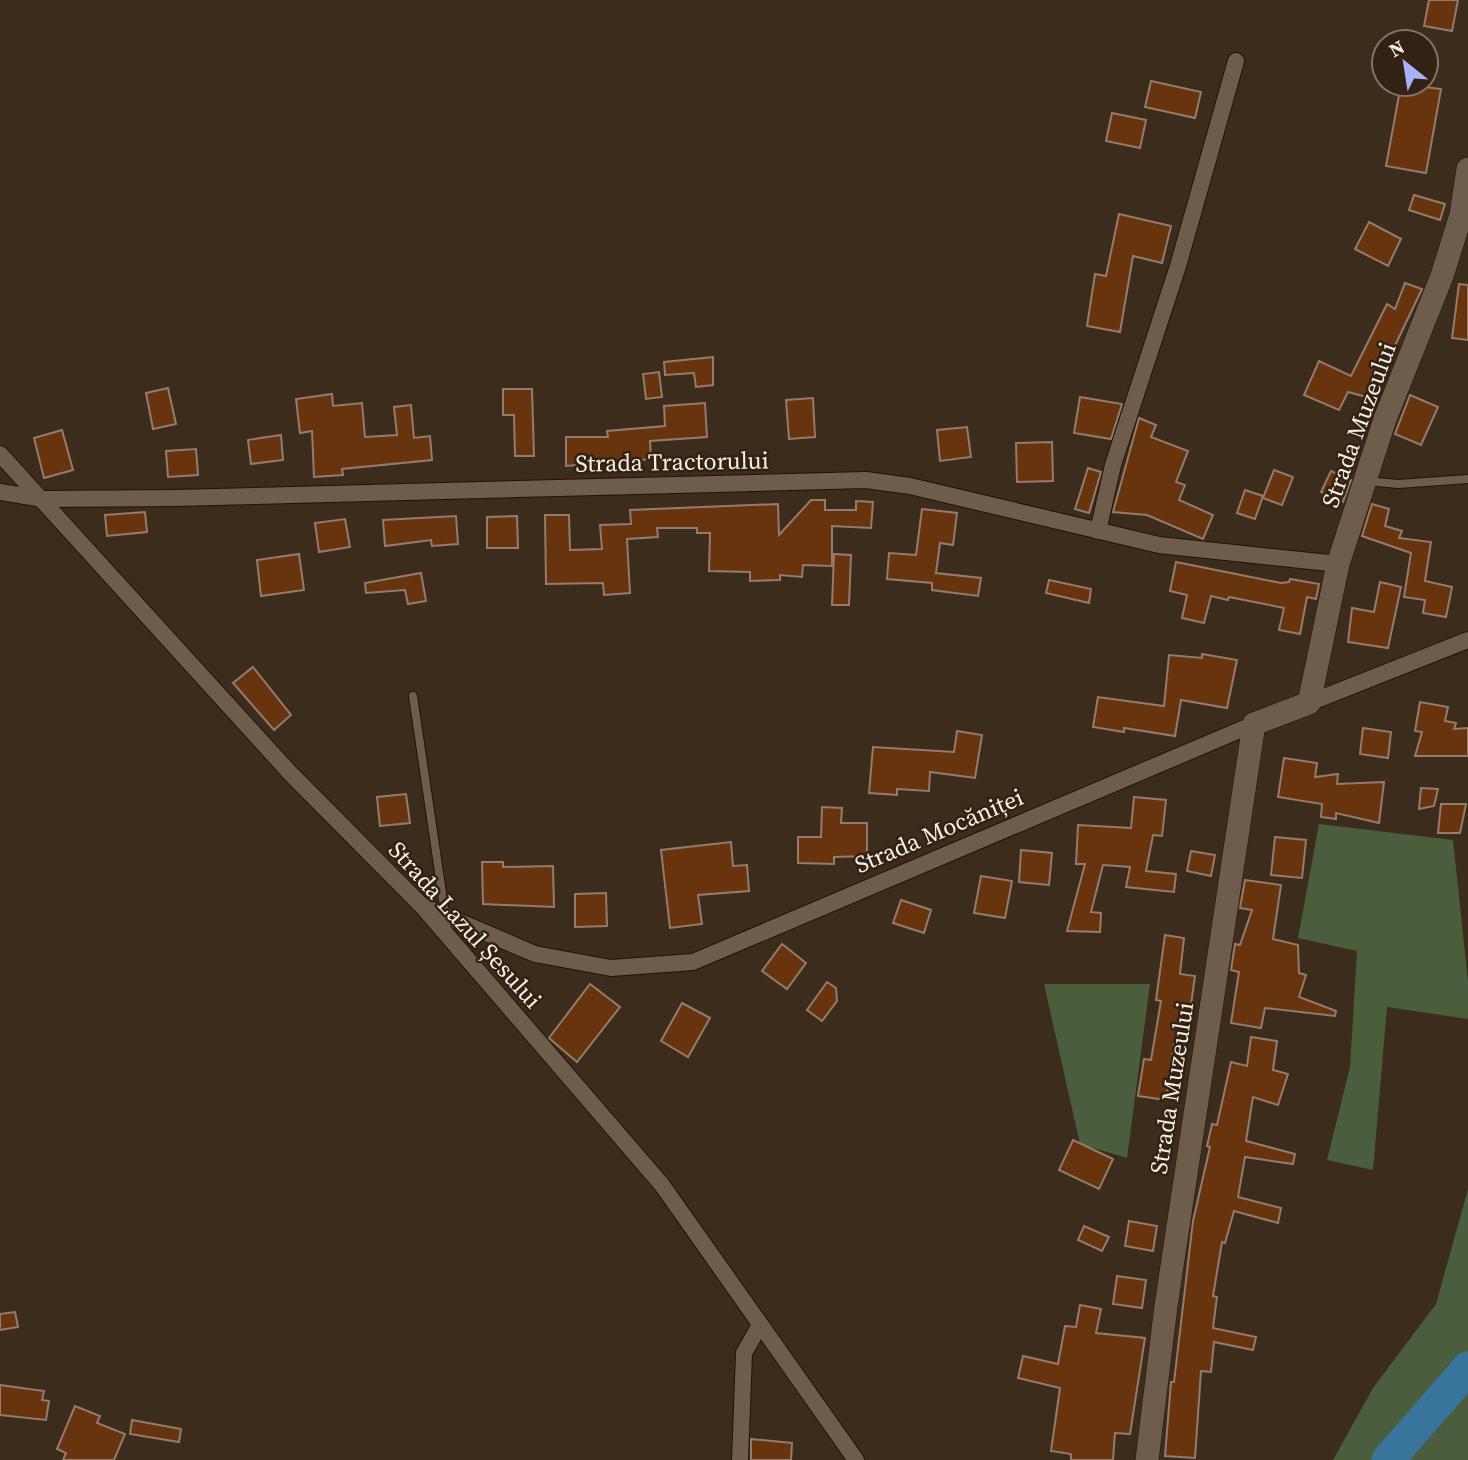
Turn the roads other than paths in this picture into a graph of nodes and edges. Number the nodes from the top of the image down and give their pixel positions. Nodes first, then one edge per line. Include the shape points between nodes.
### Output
1 (1236, 61) dead end
2 (1468, 169) edge
3 (0, 454) edge
4 (1468, 479) edge
5 (1364, 481) junction
6 (0, 492) edge
7 (43, 499) junction
8 (1098, 531) junction
9 (1338, 564) junction
10 (1468, 640) edge
11 (413, 696) dead end
12 (1309, 703) junction
13 (1254, 724) junction
14 (422, 906) junction
15 (445, 913) junction
16 (760, 1325) junction
17 (740, 1460) edge
18 (856, 1460) edge
19 (1147, 1460) edge

1 - 8 street via 1178,266 1113,465
2 - 5 street, Strada Muzeului via 1461,215 1442,276
3 - 7 street, Strada Lazul Șesului
4 - 5 lane via 1398,484
5 - 9 street, Strada Muzeului
6 - 7 street, Strada Tractorului
7 - 8 street, Strada Tractorului via 866,480 910,486
7 - 14 street, Strada Lazul Șesului via 290,773
8 - 9 street, Strada Tractorului via 1159,545
9 - 12 street, Strada Muzeului
10 - 12 street, Strada Mocăniței
11 - 15 lane
12 - 13 street, Strada Mocăniței
13 - 15 street, Strada Mocăniței via 693,962 611,968 535,954
13 - 19 street, Strada Muzeului
14 - 15 street, Strada Mocăniței
14 - 16 street, Strada Lazul Șesului via 662,1185
16 - 17 street via 744,1353
16 - 18 street, Strada Lazul Șesului

